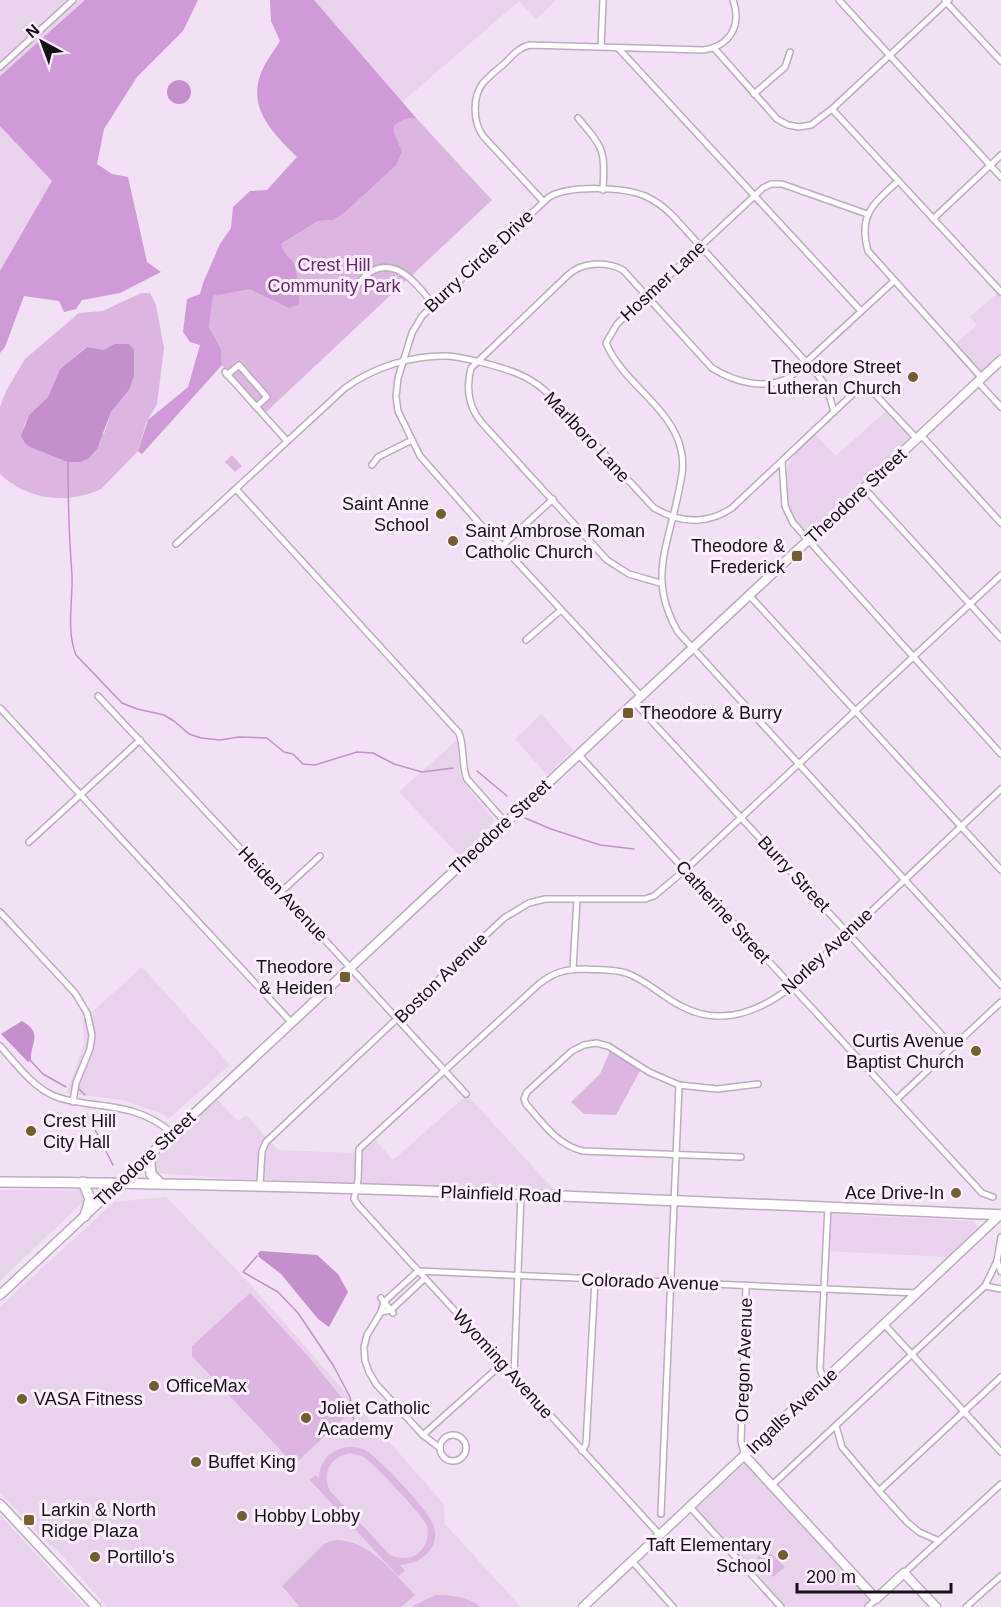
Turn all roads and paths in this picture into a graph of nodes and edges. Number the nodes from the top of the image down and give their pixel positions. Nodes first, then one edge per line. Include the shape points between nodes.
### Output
1 (73, 0) edge
2 (603, 0) edge
3 (733, 0) edge
4 (839, 0) edge
5 (947, 1) edge
6 (601, 47) junction
7 (714, 48) junction
8 (619, 49) junction
9 (790, 52) dead end
10 (890, 55) junction
11 (1001, 62) edge
12 (0, 67) edge
13 (754, 94) junction
14 (832, 109) junction
15 (578, 118) dead end
16 (1001, 155) edge
17 (990, 165) junction
18 (1001, 177) edge
19 (898, 181) junction
20 (603, 190) junction
21 (754, 195) junction
22 (543, 201) junction
23 (867, 214) junction
24 (933, 219) junction
25 (699, 246) junction
26 (894, 281) junction
27 (352, 291) dead end
28 (1001, 292) edge
29 (647, 295) junction
30 (433, 304) junction
31 (861, 311) junction
32 (1001, 360) edge
33 (403, 361) junction
34 (476, 361) junction
35 (806, 362) junction
36 (980, 380) junction
37 (256, 407) junction
38 (1001, 407) edge
39 (834, 412) junction
40 (919, 437) junction
41 (412, 440) junction
42 (287, 441) junction
43 (782, 462) junction
44 (372, 465) dead end
45 (864, 488) junction
46 (236, 489) junction
47 (553, 499) junction
48 (674, 516) junction
49 (1001, 523) edge
50 (807, 541) junction
51 (176, 544) dead end
52 (502, 546) junction
53 (1001, 574) edge
54 (660, 583) junction
55 (749, 595) junction
56 (969, 604) junction
57 (561, 610) junction
58 (1001, 639) edge
59 (526, 640) dead end
60 (692, 648) junction
61 (913, 656) junction
62 (98, 696) dead end
63 (638, 699) junction
64 (0, 708) edge
65 (855, 711) junction
66 (140, 740) junction
67 (578, 754) junction
68 (1001, 754) edge
69 (798, 764) junction
70 (1001, 789) edge
71 (81, 795) junction
72 (741, 817) junction
73 (506, 822) junction
74 (961, 827) junction
75 (29, 842) dead end
76 (320, 856) dead end
77 (685, 870) junction
78 (1001, 870) edge
79 (903, 880) junction
80 (281, 892) junction
81 (577, 899) junction
82 (0, 912) edge
83 (849, 932) junction
84 (350, 967) junction
85 (573, 969) junction
86 (1001, 986) edge
87 (791, 987) junction
88 (1001, 1002) edge
89 (397, 1019) junction
90 (291, 1022) junction
91 (0, 1046) edge
92 (953, 1047) junction
93 (444, 1070) junction
94 (758, 1084) dead end
95 (679, 1085) junction
96 (466, 1094) dead end
97 (896, 1100) junction
98 (73, 1102) junction
99 (172, 1133) junction
100 (149, 1154) junction
101 (676, 1154) junction
102 (741, 1157) dead end
103 (0, 1182) edge
104 (83, 1182) junction
105 (120, 1182) junction
106 (160, 1183) junction
107 (260, 1185) junction
108 (356, 1190) junction
109 (521, 1195) junction
110 (993, 1197) dead end
111 (675, 1201) junction
112 (828, 1206) junction
113 (1000, 1215) edge
114 (85, 1216) junction
115 (1001, 1237) edge
116 (997, 1261) junction
117 (418, 1271) junction
118 (1001, 1272) edge
119 (518, 1276) junction
120 (424, 1278) junction
121 (595, 1280) junction
122 (670, 1282) junction
123 (746, 1285) junction
124 (985, 1286) junction
125 (824, 1289) junction
126 (1001, 1289) edge
127 (917, 1293) junction
128 (0, 1295) edge
129 (382, 1300) junction
130 (392, 1311) junction
131 (381, 1312) junction
132 (884, 1324) junction
133 (912, 1355) junction
134 (503, 1363) junction
135 (514, 1375) junction
136 (1001, 1377) edge
137 (824, 1381) junction
138 (964, 1412) junction
139 (836, 1426) junction
140 (423, 1435) junction
141 (440, 1448) junction
142 (582, 1451) junction
143 (1001, 1452) edge
144 (745, 1456) junction
145 (1001, 1484) edge
146 (771, 1486) junction
147 (879, 1491) junction
148 (0, 1504) edge
149 (690, 1507) junction
150 (661, 1514) dead end
151 (660, 1534) junction
152 (939, 1541) junction
153 (632, 1562) junction
154 (904, 1573) junction
155 (1001, 1576) edge
156 (876, 1599) junction
157 (96, 1607) edge
158 (583, 1607) edge
159 (673, 1607) edge
160 (781, 1607) edge
161 (868, 1607) edge
162 (936, 1607) edge
163 (966, 1607) edge

1 - 12 street
2 - 6 street
3 - 7 street via 736,23 732,34
4 - 10 street
5 - 10 street
5 - 11 street
6 - 8 street
6 - 22 street via 525,46 479,91 476,115 480,131
7 - 8 street
7 - 13 street
8 - 21 street
9 - 13 street via 785,67
10 - 14 street
10 - 17 street
13 - 14 street via 788,125 811,125
14 - 19 street
15 - 20 street via 602,149
16 - 17 street
17 - 18 street
17 - 24 street
19 - 23 street
19 - 24 street
20 - 22 street, Burry Circle Drive via 571,189
20 - 25 street, Burry Circle Drive via 632,192 661,204
21 - 23 street, Hosmer Lane via 771,184 782,184
21 - 25 street, Hosmer Lane
21 - 31 street
22 - 30 street, Burry Circle Drive
23 - 26 street via 864,239 868,251
24 - 28 street
25 - 29 street, Hosmer Lane
25 - 35 street, Burry Circle Drive
26 - 31 street
26 - 36 street
27 - 30 street via 367,274 388,267 410,278
29 - 34 street via 618,268 579,267
29 - 35 street via 712,368 725,376 767,385 780,383
29 - 48 street, Hosmer Lane via 617,324 606,343 619,367 664,416 678,439 683,472
30 - 33 street, Burry Circle Drive via 416,324
31 - 35 street
32 - 36 main road, Theodore Street
33 - 34 street, Marlboro Lane via 448,356
33 - 41 street, Burry Circle Drive via 396,403
33 - 42 street, Marlboro Lane via 360,377
34 - 47 street via 470,370 469,392 476,416
34 - 48 street, Marlboro Lane via 515,372 539,386 654,508
35 - 39 street, Burry Circle Drive via 827,387
36 - 38 street
36 - 40 main road, Theodore Street
37 - 37 street via 226,374 239,365 267,397
37 - 42 street
39 - 40 street, Marlboro Lane via 858,389 866,388
39 - 43 street, Marlboro Lane
40 - 45 main road, Theodore Street
40 - 49 street
41 - 44 street via 378,457
41 - 52 street, Burry Circle Drive via 427,466
42 - 46 street, Marlboro Lane
43 - 48 street, Marlboro Lane via 719,517 706,520
43 - 50 street via 785,506
45 - 50 main road, Theodore Street
45 - 56 street
46 - 51 street, Marlboro Lane
46 - 73 street via 459,733 467,779
47 - 52 street
47 - 54 street via 614,565
48 - 54 street, Hosmer Lane
50 - 55 main road, Theodore Street
50 - 61 street
52 - 57 street, Burry Circle Drive
53 - 56 street, Boston Avenue
54 - 60 street, Hosmer Lane via 670,618
55 - 60 main road, Theodore Street
55 - 65 street
56 - 58 street
56 - 61 street, Boston Avenue
57 - 59 street
57 - 63 street, Burry Circle Drive
60 - 63 main road, Theodore Street
60 - 69 street, Hosmer Lane
61 - 65 street, Boston Avenue
61 - 68 street
62 - 66 street, Heiden Avenue
63 - 67 main road, Theodore Street
63 - 72 street, Burry Street
64 - 71 street
65 - 69 street, Boston Avenue
65 - 74 street
66 - 71 street
66 - 80 street, Heiden Avenue
67 - 73 main road, Theodore Street
67 - 77 street, Catherine Street
69 - 72 street, Boston Avenue
69 - 79 street, Hosmer Lane
70 - 74 street, Norley Avenue
71 - 75 street
71 - 90 street
72 - 77 street, Boston Avenue
72 - 83 street, Burry Street
73 - 84 main road, Theodore Street
74 - 78 street
74 - 79 street, Norley Avenue
76 - 80 street
77 - 81 street, Boston Avenue via 645,900
77 - 87 street, Catherine Street
79 - 83 street, Norley Avenue
79 - 86 street, Hosmer Lane
80 - 84 street, Heiden Avenue
81 - 85 street
81 - 89 street, Boston Avenue via 545,899 514,910
82 - 98 street via 75,993 87,1013 92,1035 90,1049
83 - 87 street, Norley Avenue
83 - 92 street, Burry Street
84 - 89 street, Heiden Avenue
84 - 90 main road, Theodore Street
85 - 87 street, Norley Avenue via 626,973 680,1006 713,1016 753,1011
85 - 93 street, Norley Avenue via 549,976
87 - 97 street, Catherine Street
88 - 92 street
89 - 93 street, Heiden Avenue
89 - 107 street, Boston Avenue via 266,1142
90 - 99 main road, Theodore Street
91 - 98 street via 42,1089
92 - 97 street
93 - 96 street, Heiden Avenue
93 - 108 street, Norley Avenue via 359,1149
94 - 95 street via 717,1089
95 - 101 street
95 - 101 street via 596,1043 572,1051 524,1099 562,1143 572,1148
97 - 110 street, Catherine Street via 982,1193
98 - 99 street via 136,1112 158,1121
99 - 100 main road, Theodore Street
100 - 105 main road, Theodore Street
100 - 106 main road via 151,1174
101 - 102 street
101 - 111 street
103 - 104 main road, Plainfield Road
104 - 105 main road, Plainfield Road
104 - 114 main road via 90,1199
105 - 106 main road, Plainfield Road
105 - 114 main road, Theodore Street
106 - 107 main road, Plainfield Road
107 - 108 main road, Plainfield Road
108 - 109 main road, Plainfield Road
108 - 117 street, Wyoming Avenue via 354,1199 358,1205
109 - 111 main road, Plainfield Road
109 - 119 street
111 - 112 main road, Plainfield Road
111 - 122 street
112 - 113 main road, Plainfield Road
112 - 125 street
113 - 127 main road, Ingalls Avenue
114 - 128 main road, Theodore Street
115 - 116 street
116 - 118 street
116 - 124 street
117 - 119 street, Colorado Avenue
117 - 120 street, Wyoming Avenue
117 - 129 street
119 - 121 street, Colorado Avenue
119 - 135 street
120 - 130 street
120 - 134 street, Wyoming Avenue
121 - 122 street, Colorado Avenue
121 - 142 street via 586,1444
122 - 123 street, Colorado Avenue
122 - 150 street
123 - 125 street, Colorado Avenue
123 - 144 street, Oregon Avenue via 741,1441
124 - 126 street
124 - 133 street
125 - 127 street, Colorado Avenue
125 - 137 street via 820,1369
127 - 132 main road, Ingalls Avenue
129 - 130 street
129 - 131 street
130 - 131 street
131 - 140 street via 364,1347 369,1372
132 - 133 street
132 - 137 main road, Ingalls Avenue
133 - 138 street
133 - 139 street
134 - 135 street, Wyoming Avenue
134 - 140 street
135 - 142 street, Wyoming Avenue
136 - 138 street
137 - 144 main road, Ingalls Avenue
138 - 143 street
138 - 147 street
139 - 146 street
139 - 147 street via 842,1447
140 - 141 street
141 - 141 street via 450,1461 463,1457 466,1449 464,1441 454,1435 443,1440
142 - 151 street, Wyoming Avenue
144 - 146 main road
144 - 149 main road, Ingalls Avenue
145 - 152 street
146 - 156 main road
147 - 152 street via 913,1527
148 - 157 main road
149 - 151 main road, Ingalls Avenue
149 - 160 street
151 - 153 main road, Ingalls Avenue
152 - 154 street
153 - 158 main road, Ingalls Avenue
153 - 159 street
154 - 156 main road
154 - 162 main road
155 - 163 street
156 - 161 street

